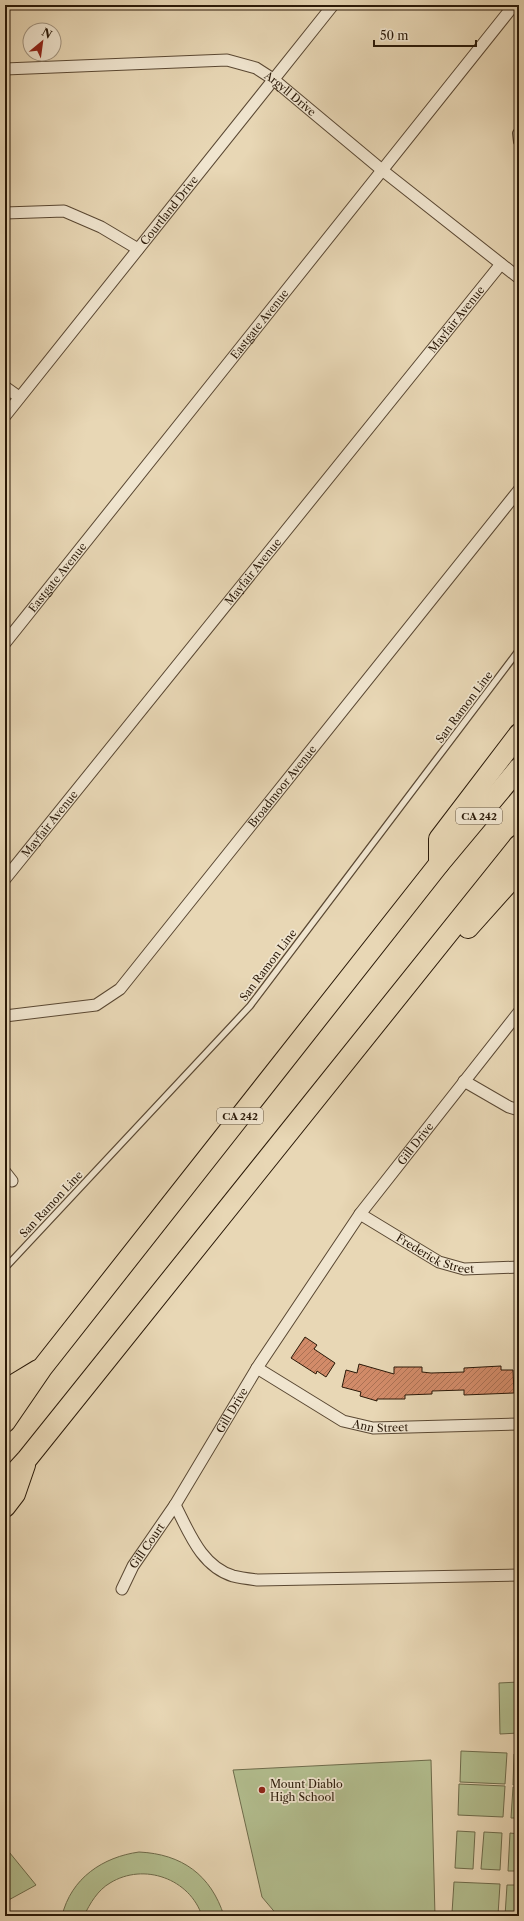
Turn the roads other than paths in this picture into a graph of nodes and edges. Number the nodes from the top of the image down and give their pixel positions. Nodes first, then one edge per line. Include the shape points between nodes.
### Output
1 (333, 5) edge
2 (514, 5) edge
3 (5, 69) edge
4 (274, 79) junction
5 (519, 129) edge
6 (519, 144) edge
7 (382, 170) junction
8 (5, 213) edge
9 (138, 249) junction
10 (501, 264) junction
11 (519, 278) edge
12 (5, 387) edge
13 (19, 397) junction
14 (5, 416) edge
15 (519, 490) edge
16 (5, 643) edge
17 (519, 650) edge
18 (519, 734) edge
19 (519, 768) edge
20 (519, 845) edge
21 (438, 864) junction
22 (519, 871) edge
23 (5, 879) edge
24 (392, 1003) junction
25 (519, 1012) edge
26 (5, 1016) edge
27 (464, 1081) junction
28 (519, 1110) edge
29 (360, 1214) junction
30 (519, 1267) edge
31 (5, 1268) edge
32 (42, 1368) junction
33 (257, 1368) junction
34 (5, 1390) edge
35 (5, 1422) edge
36 (519, 1424) edge
37 (27, 1459) junction
38 (5, 1483) edge
39 (175, 1505) junction
40 (5, 1507) edge
41 (519, 1575) edge
42 (122, 1588) dead end

1 - 4 street, Courtland Drive
2 - 7 street, Eastgate Avenue
3 - 4 street, Argyll Drive via 227,60 256,68
4 - 7 street, Argyll Drive
4 - 9 street, Courtland Drive
5 - 6 lane via 516,133
7 - 10 street, Argyll Drive
7 - 16 street, Eastgate Avenue
8 - 9 street via 64,211 102,227
9 - 13 street, Courtland Drive
10 - 11 street, Argyll Drive
10 - 23 street, Mayfair Avenue
12 - 13 street
13 - 14 street, Courtland Drive
15 - 26 street, Broadmoor Avenue via 120,989 96,1005
17 - 31 lane, San Ramon Line via 250,1006
18 - 21 highway via 439,839
19 - 21 highway, CA 242
20 - 24 highway
21 - 32 highway, CA 242
22 - 24 highway via 416,989
24 - 37 highway
25 - 27 street, Gill Drive
27 - 28 street via 509,1107
27 - 29 street, Gill Drive
29 - 30 street, Frederick Street via 440,1262 464,1269
29 - 33 street, Gill Drive
32 - 34 highway
32 - 35 highway, CA 242
33 - 36 street, Ann Street via 343,1421 373,1428
33 - 39 street, Gill Drive
37 - 38 highway
37 - 40 highway via 15,1494
39 - 41 street via 196,1547 211,1564 232,1575 258,1580
39 - 42 street, Gill Court via 133,1566

